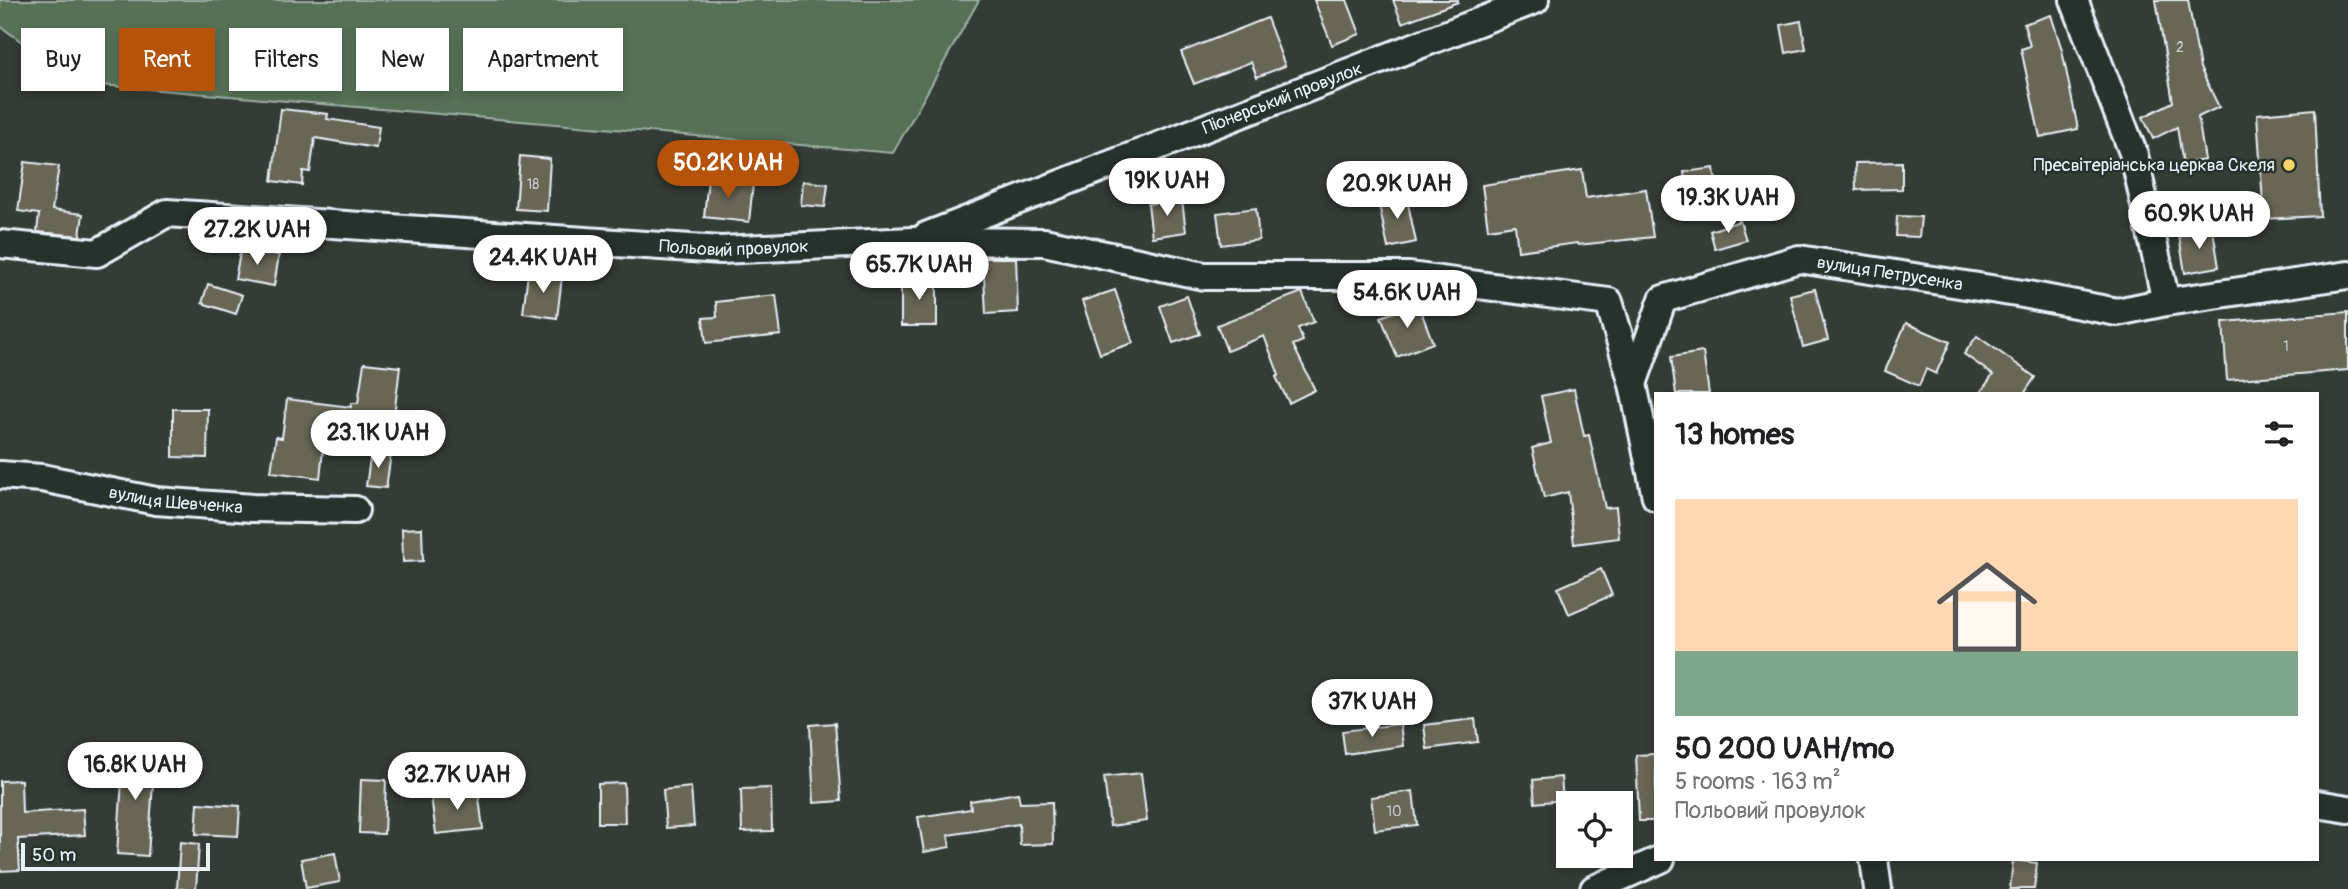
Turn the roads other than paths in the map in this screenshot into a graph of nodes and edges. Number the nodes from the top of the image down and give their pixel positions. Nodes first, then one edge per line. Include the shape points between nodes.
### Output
1 (1535, 0) edge
2 (2074, 0) edge
3 (912, 241) junction
4 (0, 244) edge
5 (2348, 275) edge
6 (2166, 302) junction
7 (1633, 384) junction
8 (0, 475) edge
9 (1654, 487) edge
10 (355, 510) dead end
11 (2319, 804) edge
12 (2348, 810) edge
13 (1657, 861) edge
14 (1874, 861) edge
15 (1594, 889) edge
16 (1878, 889) edge

1 - 3 street, Піонерський провулок
2 - 6 street via 2134,155
3 - 4 street, Польовий провулок via 721,250 167,213 97,253
3 - 7 street, Польовий провулок via 1044,242 1204,276 1409,276 1609,302
5 - 6 street, вулиця Петрусенка
6 - 7 street, вулиця Петрусенка via 2117,312 1799,259 1663,299
7 - 9 street, Польовий провулок
8 - 10 street, вулиця Шевченка via 42,478 156,501
11 - 12 street
13 - 15 street
14 - 16 street

